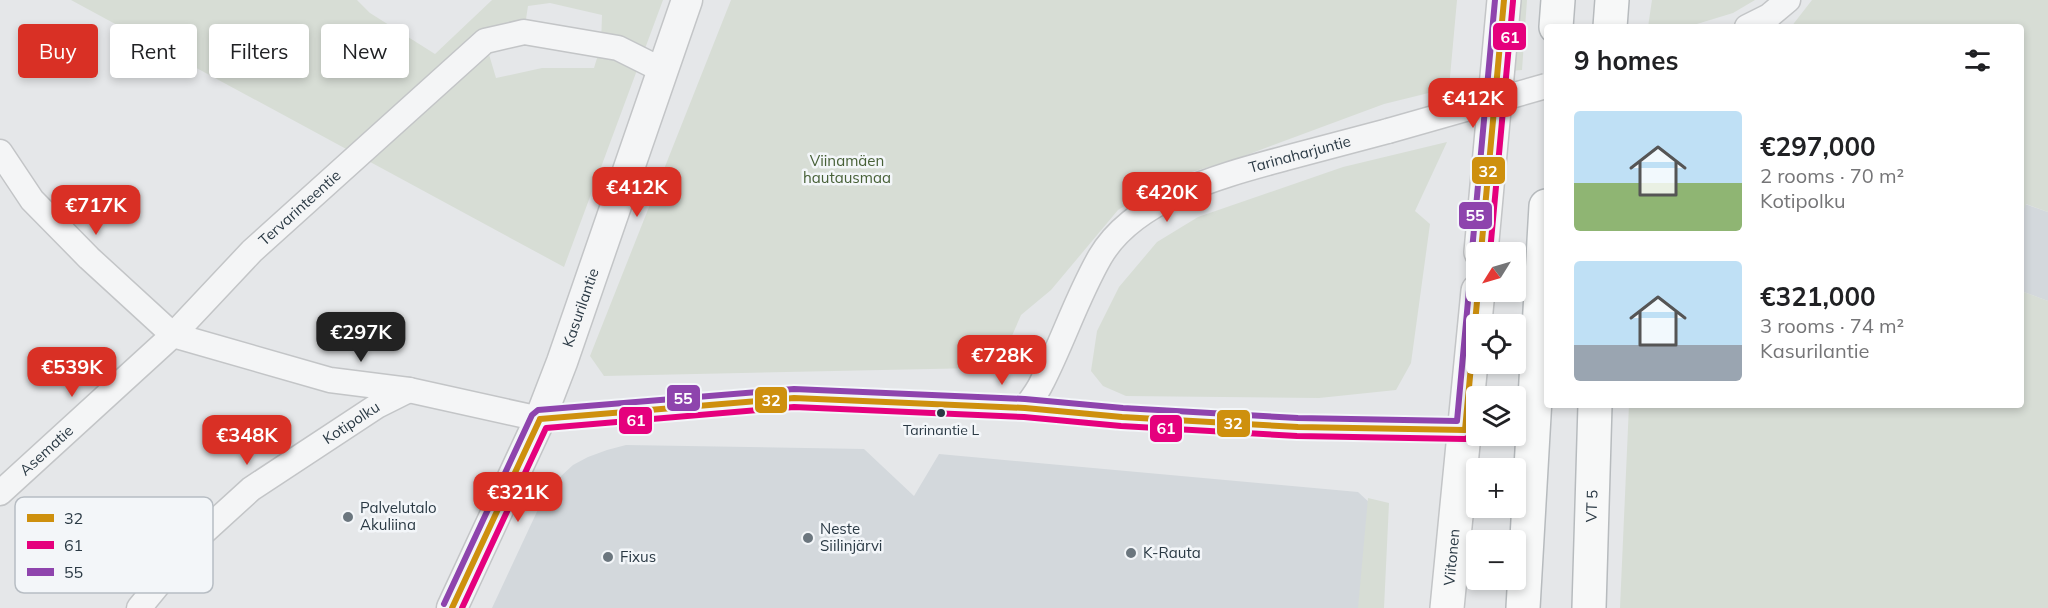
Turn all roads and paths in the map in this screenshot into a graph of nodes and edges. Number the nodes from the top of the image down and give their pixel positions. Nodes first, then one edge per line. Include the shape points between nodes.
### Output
1 (687, 0) edge
2 (1504, 0) edge
3 (1558, 0) edge
4 (1612, 0) edge
5 (1788, 0) edge
6 (1556, 24) edge
7 (1610, 24) edge
8 (1753, 24) edge
9 (662, 70) junction
10 (1544, 87) edge
11 (0, 152) edge
12 (1544, 241) edge
13 (1482, 242) edge
14 (1477, 302) edge
15 (173, 335) junction
16 (1470, 386) edge
17 (409, 390) junction
18 (1025, 408) junction
19 (1595, 408) edge
20 (540, 418) junction
21 (1466, 430) joint
22 (0, 493) edge
23 (213, 524) edge
24 (151, 593) edge
25 (139, 608) edge
26 (452, 608) edge
27 (1447, 608) edge
28 (1523, 608) edge
29 (1589, 608) edge

1 - 9 street, Kasurilantie
2 - 13 main road
3 - 6 main road
4 - 7 main road
5 - 8 street
9 - 15 street, Tervarinteentie via 618,48 524,32 484,41 252,251
9 - 20 street, Kasurilantie
10 - 18 street, Tarinaharjuntie, bridge via 1238,171 1147,210 1101,255 1042,382
11 - 15 street via 32,200
12 - 28 main road
14 - 16 main road, Viitonen
15 - 17 street via 330,380
15 - 22 street, Asematie
17 - 20 street
17 - 23 street, Kotipolku via 377,406 251,489
18 - 20 street via 794,398
18 - 21 street via 1298,427
19 - 29 main road, VT 5
20 - 26 street, Kasurilantie
21 - 27 main road, Viitonen
24 - 25 street, Kotipolku

